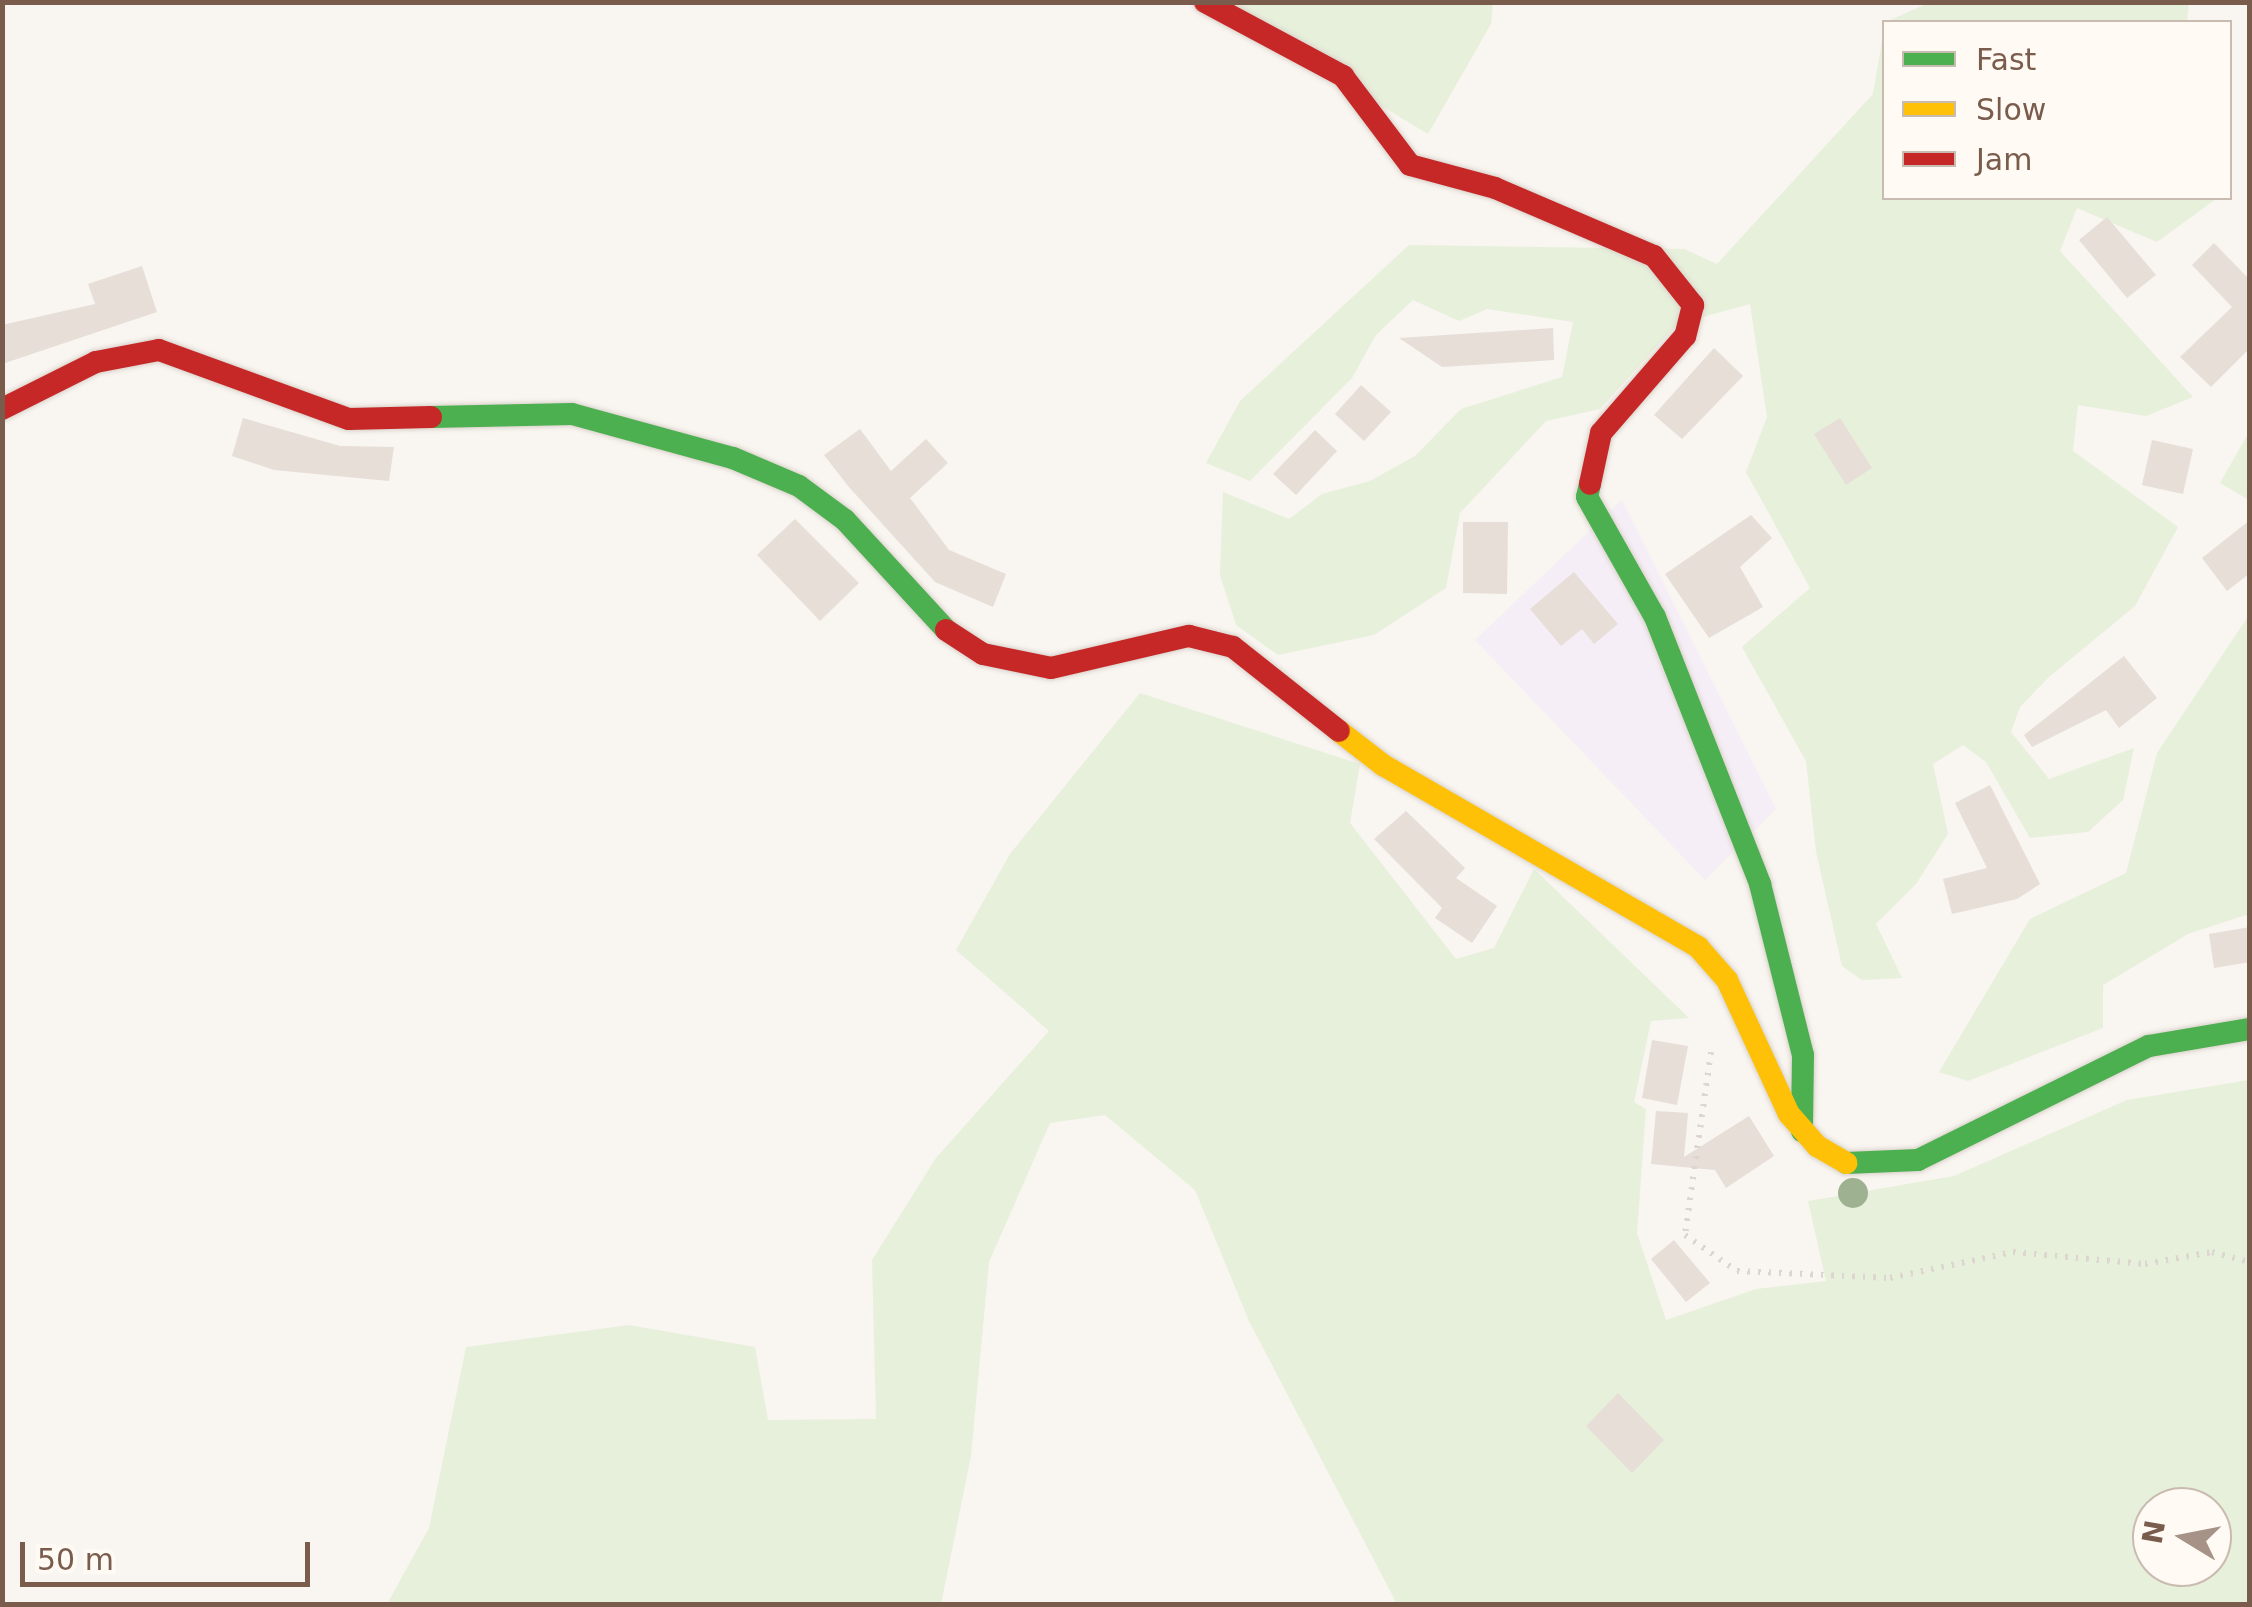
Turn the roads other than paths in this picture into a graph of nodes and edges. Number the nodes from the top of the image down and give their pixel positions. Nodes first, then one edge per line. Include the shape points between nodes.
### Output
1 (1205, 2) edge
2 (2, 409) edge
3 (2250, 1029) edge
4 (1802, 1131) junction

1 - 4 main road via 1343,76 1410,166 1495,188 1654,256 1688,296 1686,336 1601,433 1587,497 1655,618 1760,884 1803,1055
2 - 4 main road via 96,362 159,350 349,420 572,414 733,458 799,486 845,520 931,621 994,657 1076,666 1160,640 1212,638 1251,659 1383,765 1698,947 1727,980 1767,1074
3 - 4 main road via 2149,1046 1893,1168 1851,1166

